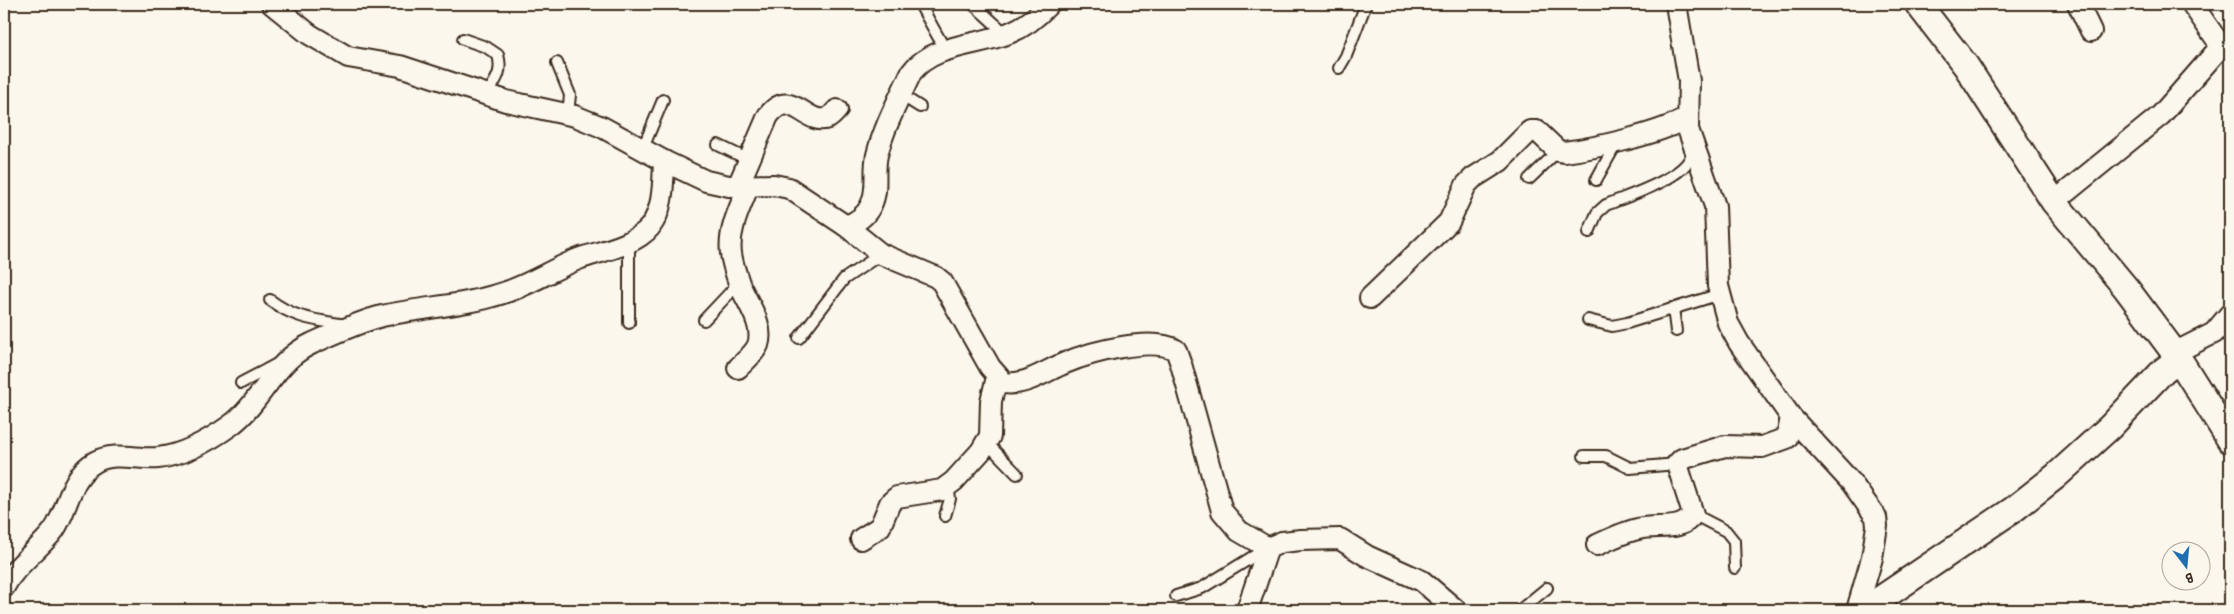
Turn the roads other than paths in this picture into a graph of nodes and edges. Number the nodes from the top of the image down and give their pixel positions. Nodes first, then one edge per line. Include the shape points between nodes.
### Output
1 (272, 4) edge
2 (973, 4) edge
3 (1049, 4) edge
4 (1366, 4) edge
5 (1676, 4) edge
6 (1918, 4) edge
7 (2078, 4) edge
8 (2192, 4) edge
9 (922, 8) dead end
10 (2091, 31) dead end
11 (1006, 34) junction
12 (463, 39) dead end
13 (946, 51) junction
14 (557, 63) dead end
15 (1339, 68) dead end
16 (487, 94) junction
17 (901, 94) junction
18 (663, 100) dead end
19 (920, 107) dead end
20 (837, 110) dead end
21 (568, 114) junction
22 (1687, 118) junction
23 (1617, 141) junction
24 (1692, 142) junction
25 (718, 145) dead end
26 (643, 148) junction
27 (1558, 151) junction
28 (749, 160) junction
29 (664, 161) junction
30 (1529, 179) dead end
31 (1596, 180) dead end
32 (743, 186) junction
33 (2054, 202) junction
34 (846, 226) junction
35 (1589, 232) dead end
36 (630, 241) junction
37 (881, 254) junction
38 (739, 283) junction
39 (1719, 288) junction
40 (1370, 298) dead end
41 (270, 300) dead end
42 (1672, 308) junction
43 (2230, 314) edge
44 (704, 320) dead end
45 (1588, 320) dead end
46 (630, 323) dead end
47 (355, 326) junction
48 (1676, 331) dead end
49 (799, 338) dead end
50 (2177, 356) junction
51 (289, 358) junction
52 (738, 368) dead end
53 (997, 377) junction
54 (241, 383) dead end
55 (1792, 417) junction
56 (2228, 433) edge
57 (987, 443) junction
58 (1584, 456) dead end
59 (1677, 464) junction
60 (1018, 474) dead end
61 (948, 486) junction
62 (1692, 514) junction
63 (946, 516) dead end
64 (861, 539) dead end
65 (1597, 545) dead end
66 (1268, 548) junction
67 (1735, 568) dead end
68 (4, 587) edge
69 (1546, 588) dead end
70 (1176, 596) dead end
71 (1247, 610) edge
72 (1456, 610) edge
73 (1520, 610) edge
74 (1858, 610) edge

1 - 16 street via 309,34 348,57 408,68
2 - 11 lane
3 - 11 street via 1028,24
4 - 15 lane
5 - 22 street via 1689,81
6 - 33 street via 1966,66
7 - 10 street
8 - 33 street via 2217,40 2216,52 2158,119
9 - 13 lane
11 - 13 street
12 - 16 lane via 498,55 501,65 499,76
13 - 17 street via 917,64
14 - 21 lane via 570,95
16 - 21 street via 528,107
17 - 19 lane
17 - 34 street via 877,156 872,204 856,222
18 - 26 lane
20 - 28 street via 821,119 782,104 768,116
21 - 26 street
22 - 23 street
22 - 24 street
23 - 27 street
23 - 31 lane
24 - 35 lane via 1693,157 1687,165 1674,175 1606,205 1598,213
24 - 39 street via 1715,206
25 - 28 lane
26 - 29 street
27 - 30 lane
27 - 40 street via 1537,131 1530,131 1500,161 1466,185 1449,222
28 - 32 street
29 - 32 street via 706,182
29 - 36 street via 663,190 656,215 650,227
32 - 34 street via 789,188
32 - 38 street via 730,240
33 - 50 street via 2126,288
34 - 37 street
36 - 46 lane
36 - 47 street via 578,259 502,294 380,317
37 - 49 lane via 844,279
37 - 53 street via 942,282
38 - 44 lane
38 - 52 street via 759,332 754,352
39 - 42 lane via 1718,295
39 - 55 street via 1728,323 1739,343
41 - 47 lane via 298,317
42 - 45 lane via 1612,326
42 - 48 lane
43 - 50 street via 2214,333
47 - 51 street via 309,345
50 - 56 street
50 - 74 street via 2110,427 2056,476 2014,509 1873,604
51 - 54 lane
51 - 68 street via 245,413 205,441 179,453 156,458 114,456 96,461 74,485 53,531 19,564
53 - 57 street
53 - 66 street via 1012,384 1039,376 1064,363 1124,346 1161,344 1176,350 1222,511 1239,531
55 - 59 street via 1787,438 1762,447 1725,446 1682,459
55 - 74 street via 1850,482 1876,517 1872,558
57 - 60 lane
57 - 61 street
58 - 59 lane via 1606,456 1630,468
59 - 62 street
61 - 63 lane via 950,499
61 - 64 street via 942,490 897,496 880,527
62 - 65 street via 1679,526 1640,528
62 - 67 lane via 1726,531 1734,541
66 - 70 lane via 1202,588
66 - 71 street
66 - 72 street via 1282,542 1340,539 1367,556 1422,581
69 - 73 lane

